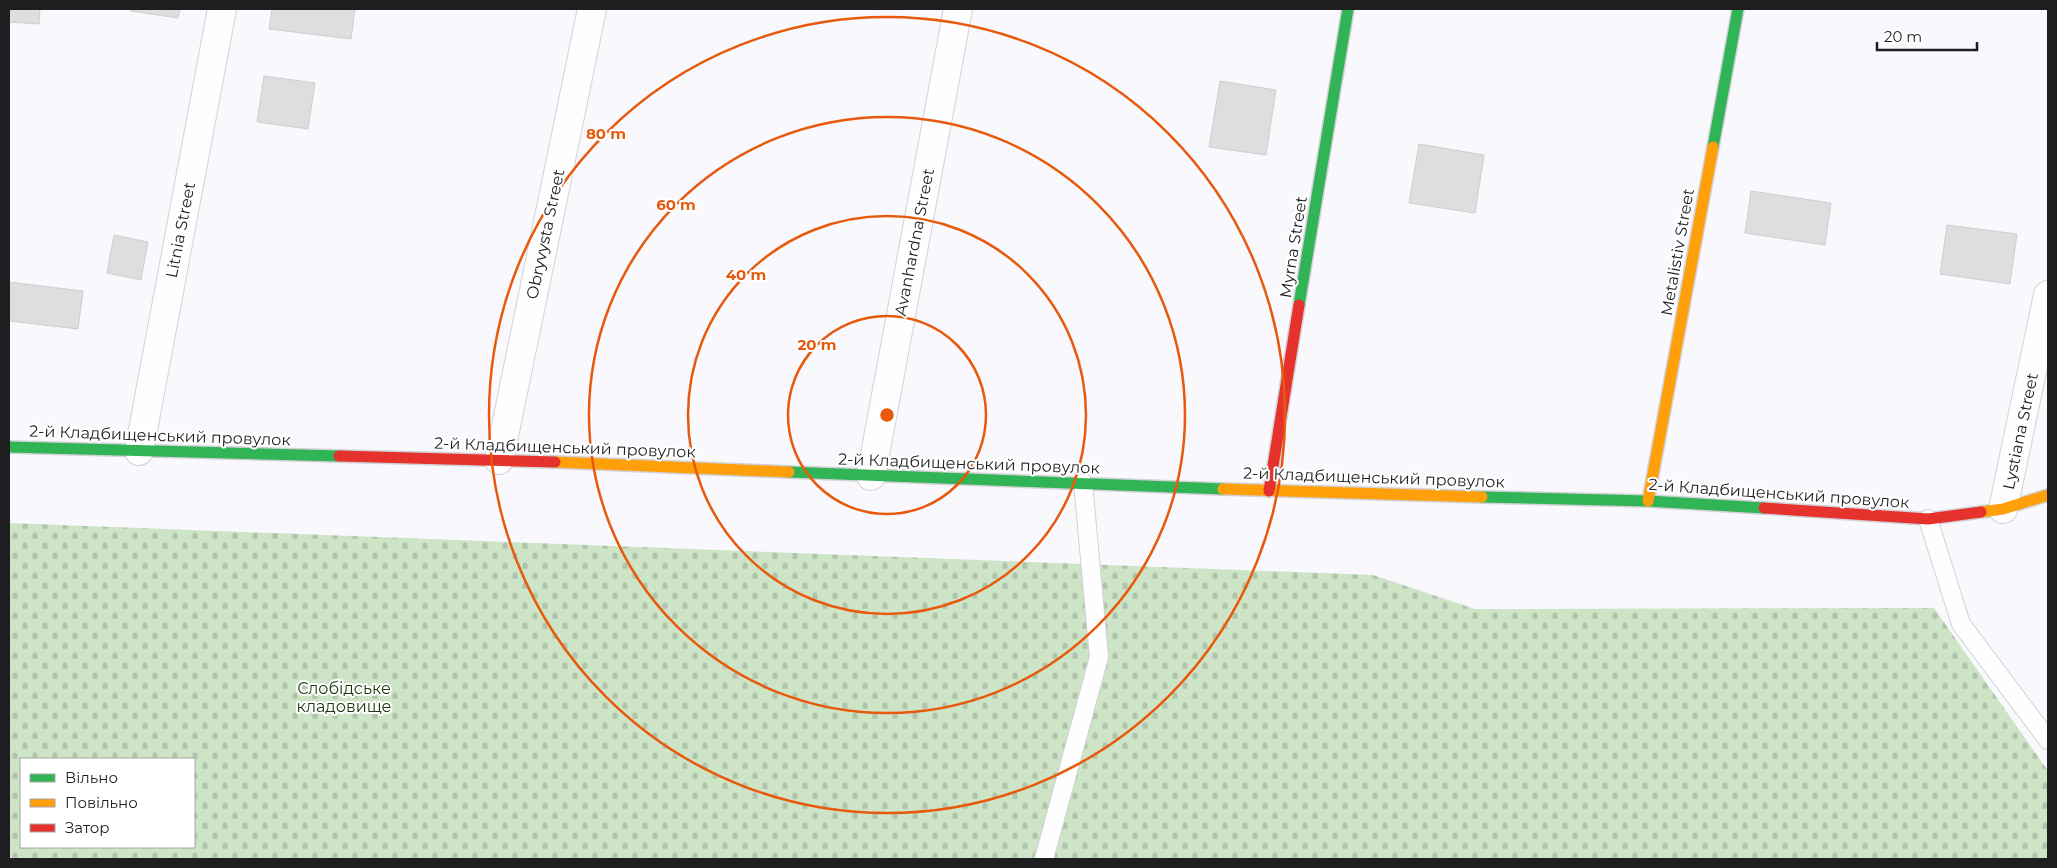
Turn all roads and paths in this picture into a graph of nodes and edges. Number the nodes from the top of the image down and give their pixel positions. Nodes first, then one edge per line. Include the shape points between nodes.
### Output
1 (222, 9) edge
2 (592, 9) edge
3 (958, 9) edge
4 (1348, 9) edge
5 (1738, 9) edge
6 (2048, 295) edge
7 (9, 447) edge
8 (139, 451) junction
9 (499, 460) junction
10 (870, 476) junction
11 (1083, 482) junction
12 (1269, 491) junction
13 (2048, 494) edge
14 (1648, 501) junction
15 (2004, 509) junction
16 (1928, 519) junction
17 (2048, 740) edge
18 (1044, 859) edge

1 - 8 street, Litnia Street
2 - 9 street, Obryvysta Street
3 - 10 street, Avanhardna Street
4 - 12 street, Myrna Street
5 - 14 street, Metalistiv Street
6 - 15 street, Lystiana Street
7 - 8 street, 2-й Кладбищенський провулок
8 - 9 street, 2-й Кладбищенський провулок
9 - 10 street, 2-й Кладбищенський провулок
10 - 11 street, 2-й Кладбищенський провулок
11 - 12 street, 2-й Кладбищенський провулок
11 - 18 lane via 1099,657
12 - 14 street, 2-й Кладбищенський провулок
13 - 15 street, 2-й Кладбищенський провулок
14 - 16 street, 2-й Кладбищенський провулок
15 - 16 street, 2-й Кладбищенський провулок
16 - 17 lane via 1961,624

